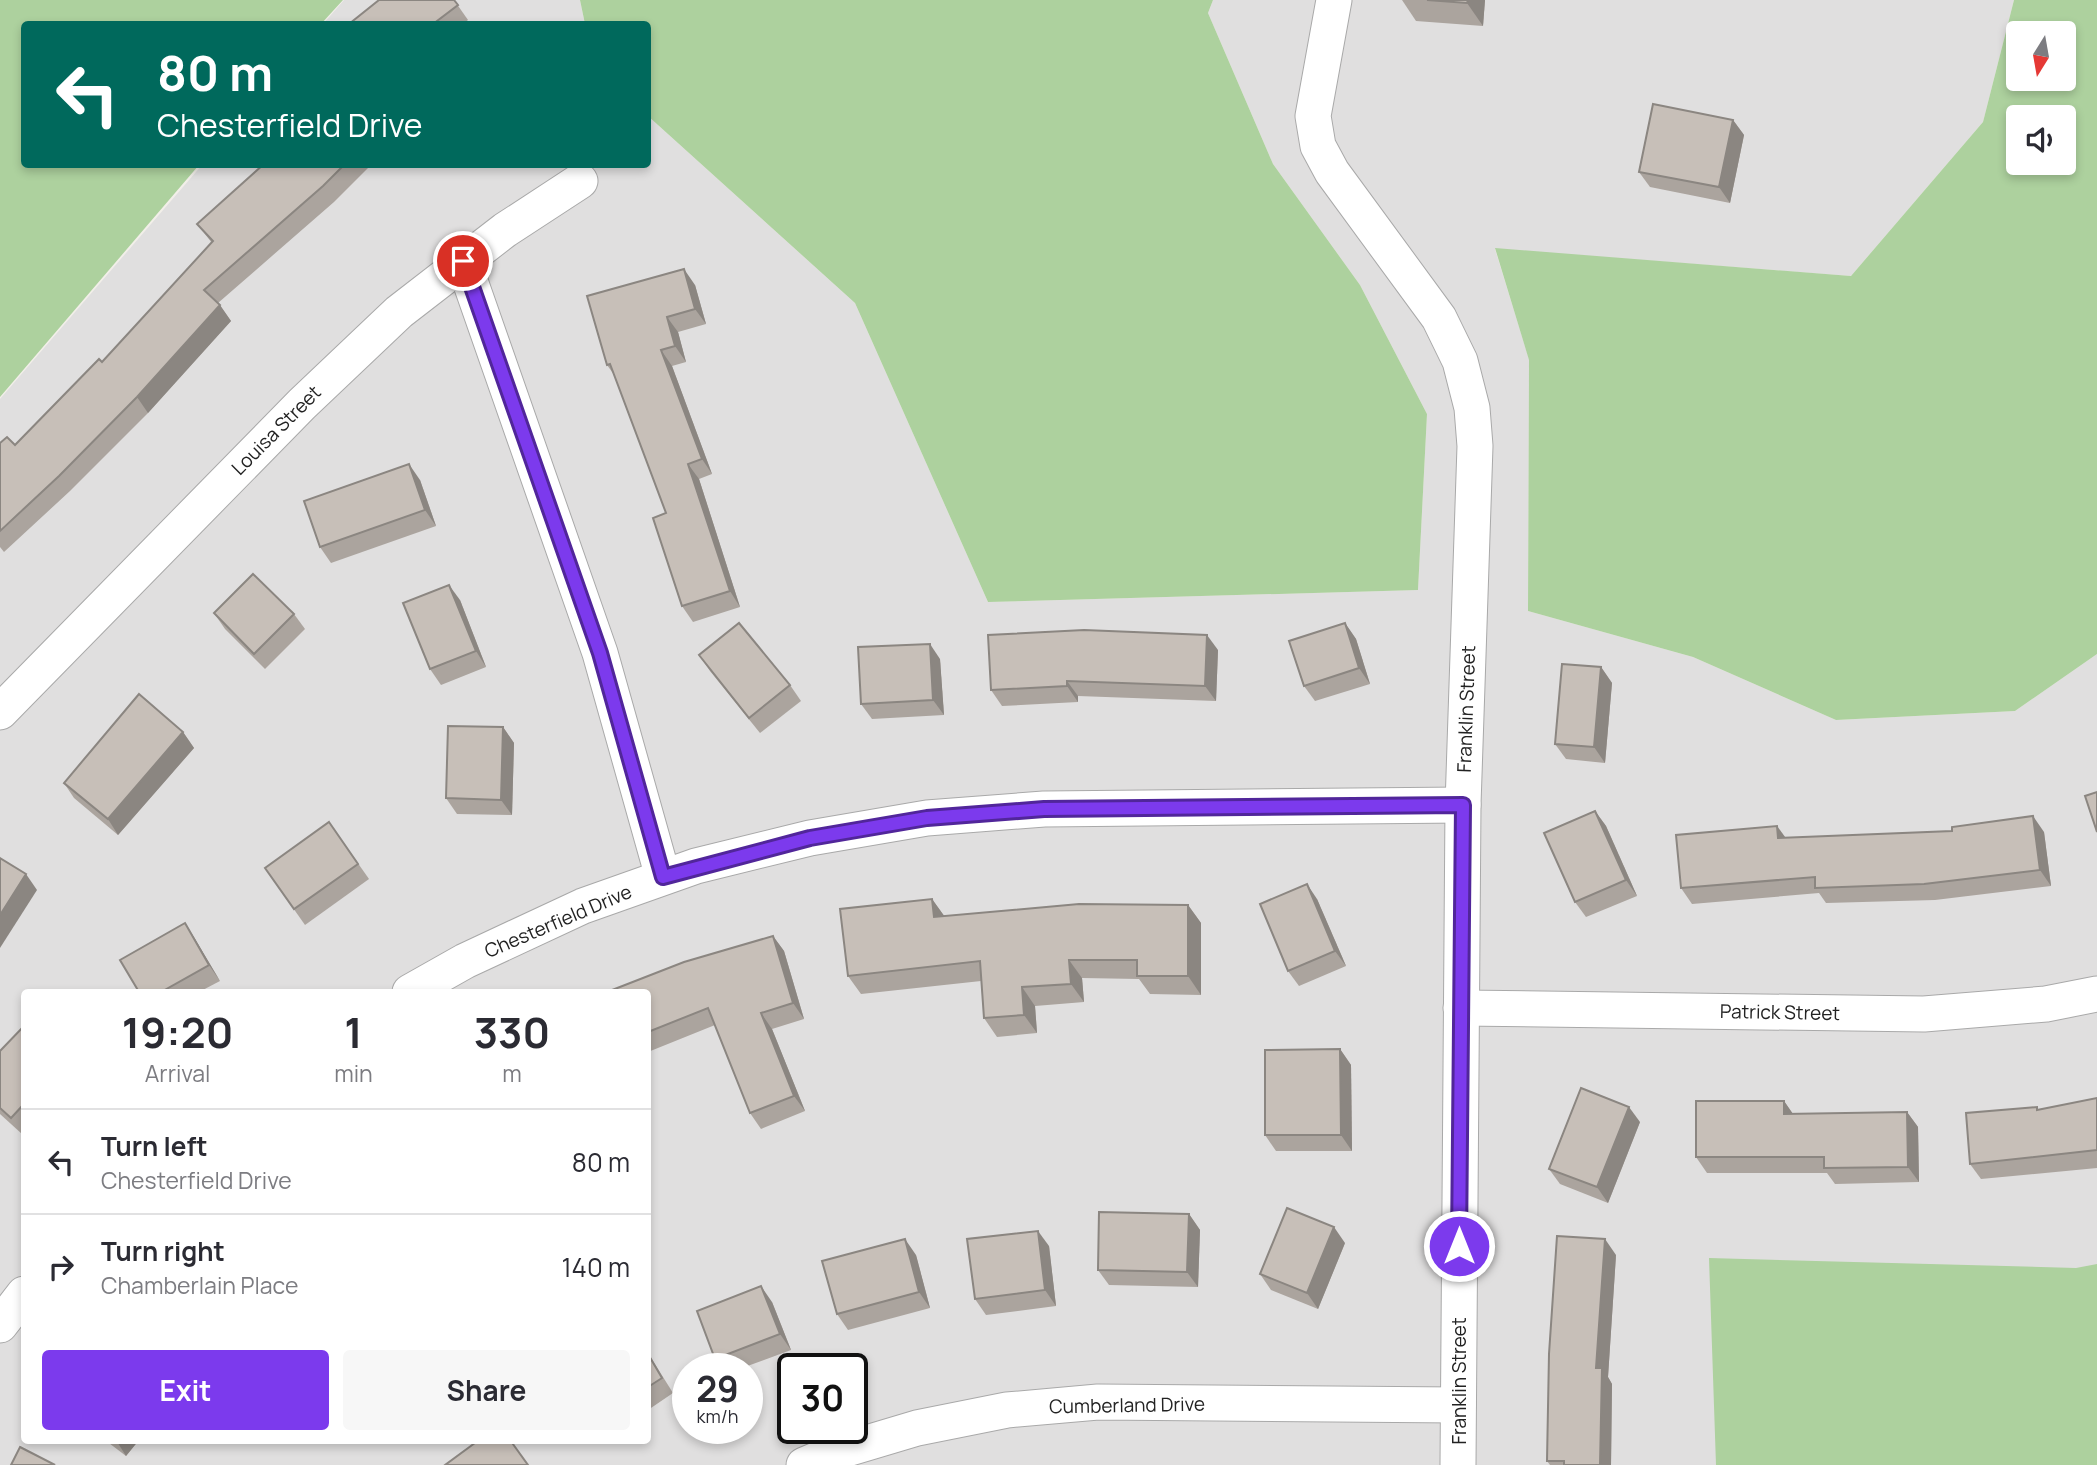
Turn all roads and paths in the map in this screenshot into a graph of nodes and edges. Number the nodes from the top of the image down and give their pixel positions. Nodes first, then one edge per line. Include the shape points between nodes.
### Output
1 (1334, 0) edge
2 (580, 181) dead end
3 (463, 261) junction
4 (0, 712) edge
5 (1463, 805) junction
6 (663, 877) junction
7 (415, 989) edge
8 (2097, 994) edge
9 (1461, 1008) junction
10 (21, 1298) edge
11 (0, 1325) edge
12 (1458, 1405) junction
13 (804, 1465) edge
14 (1458, 1465) edge

1 - 5 street, Franklin Street via 1313,116 1318,146 1332,172 1439,318 1460,361 1472,408 1475,446
2 - 3 street, Louisa Street
3 - 4 street, Louisa Street via 399,312 302,404
3 - 6 street via 600,653
5 - 6 street, Chesterfield Drive via 1044,809 927,818 810,838
5 - 9 street, Franklin Street
6 - 7 street, Chesterfield Drive via 583,906
8 - 9 street, Patrick Street via 2046,1004 1924,1014
9 - 12 street, Franklin Street
10 - 11 street
12 - 13 street, Cumberland Drive via 1098,1402 1007,1410 917,1428
12 - 14 street, Franklin Street

